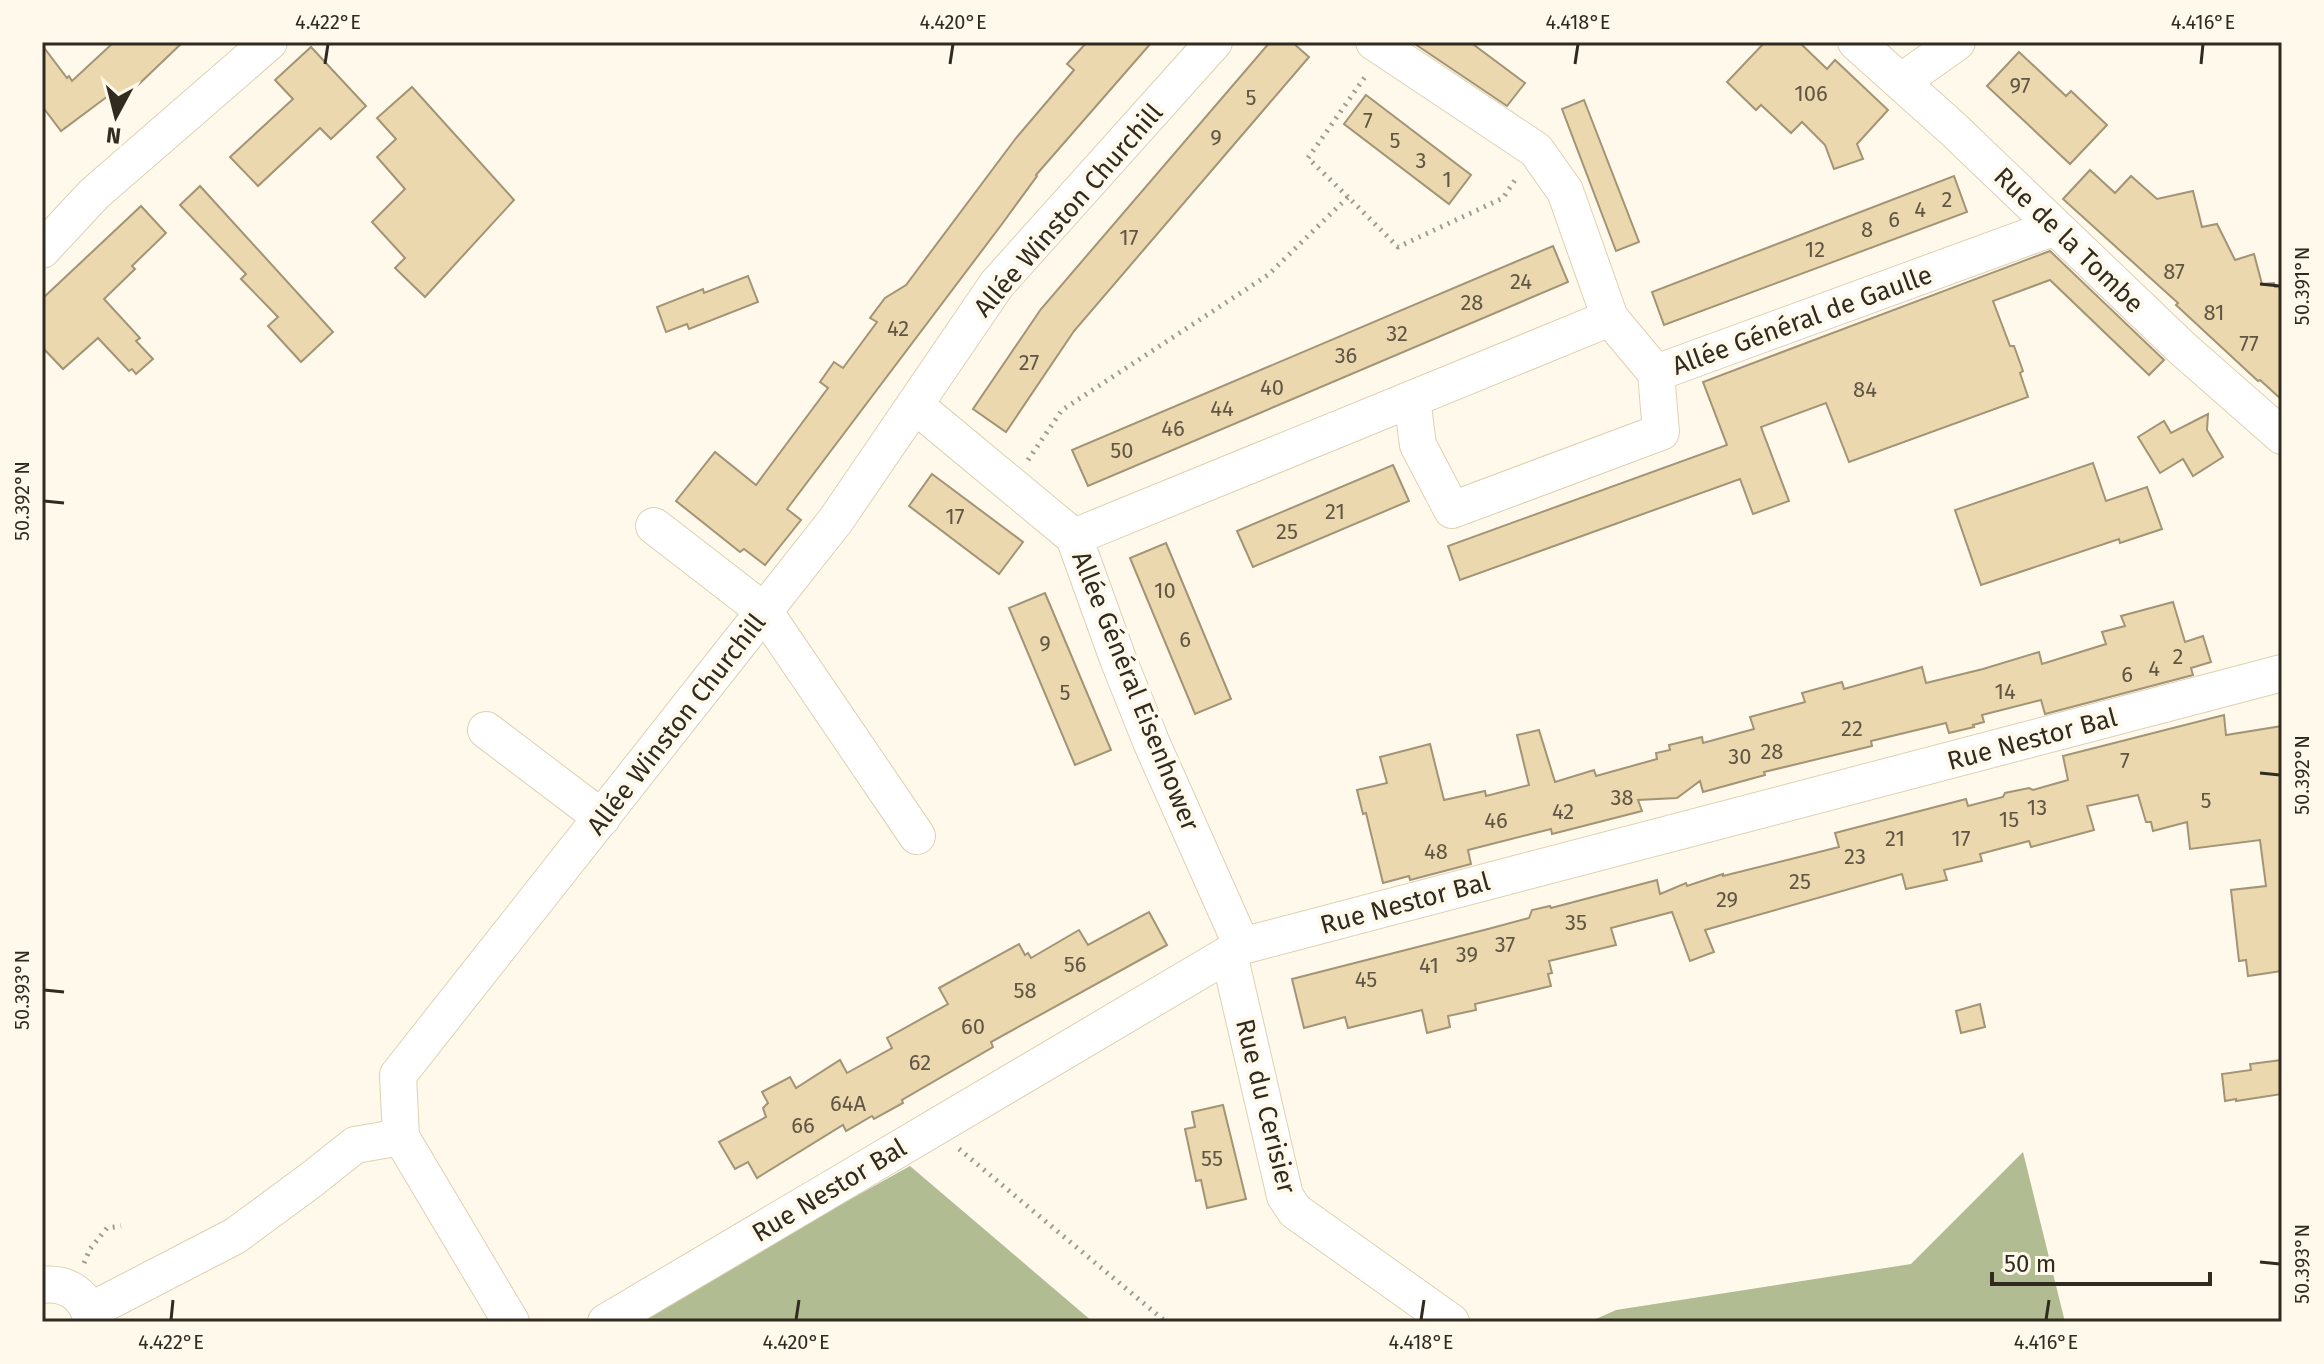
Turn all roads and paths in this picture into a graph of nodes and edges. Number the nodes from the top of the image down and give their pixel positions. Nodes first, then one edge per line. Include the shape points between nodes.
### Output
1 (269, 42) edge
2 (1214, 42) edge
3 (1856, 42) edge
4 (1957, 42) edge
5 (1379, 46) edge
6 (1901, 82) junction
7 (1536, 150) junction
8 (1348, 197) junction
9 (2055, 227) junction
10 (42, 250) edge
11 (1610, 318) junction
12 (1656, 373) junction
13 (1412, 399) junction
14 (916, 406) junction
15 (2282, 436) edge
16 (1011, 485) junction
17 (654, 526) dead end
18 (1074, 537) junction
19 (764, 611) junction
20 (2282, 673) edge
21 (486, 730) dead end
22 (602, 818) junction
23 (917, 836) dead end
24 (1235, 950) junction
25 (933, 1129) junction
26 (401, 1137) junction
27 (121, 1226) dead end
28 (74, 1302) edge
29 (511, 1322) edge
30 (606, 1322) edge
31 (1166, 1322) edge
32 (1451, 1322) edge

1 - 10 street via 94,194
2 - 14 street, Allée Winston Churchill via 997,284
3 - 6 street, Rue de la Tombe
4 - 6 street
5 - 7 street
5 - 8 path via 1308,158
6 - 9 street, Rue de la Tombe
7 - 8 path via 1503,198 1398,247
7 - 11 street via 1565,191
8 - 16 path via 1268,275 1062,410
9 - 12 street, Allée Général de Gaulle
9 - 15 street, Rue de la Tombe
11 - 12 street
11 - 13 street
12 - 13 street, Allée Général de Gaulle via 1661,432 1452,510 1418,445
13 - 18 street
14 - 16 street, Allée Général Eisenhower
14 - 19 street, Allée Winston Churchill
16 - 18 street, Allée Général Eisenhower
17 - 19 street
18 - 24 street, Allée Général Eisenhower
19 - 22 street, Allée Winston Churchill
19 - 23 street
20 - 24 street, Rue Nestor Bal
21 - 22 street
22 - 26 street, Allée Winston Churchill via 398,1075
24 - 25 street, Rue Nestor Bal
24 - 32 street, Rue du Cerisier via 1285,1196 1295,1211
25 - 30 street, Rue Nestor Bal
25 - 31 path
26 - 28 street via 355,1145 235,1236
26 - 29 street
27 - 28 path via 107,1228 90,1249

